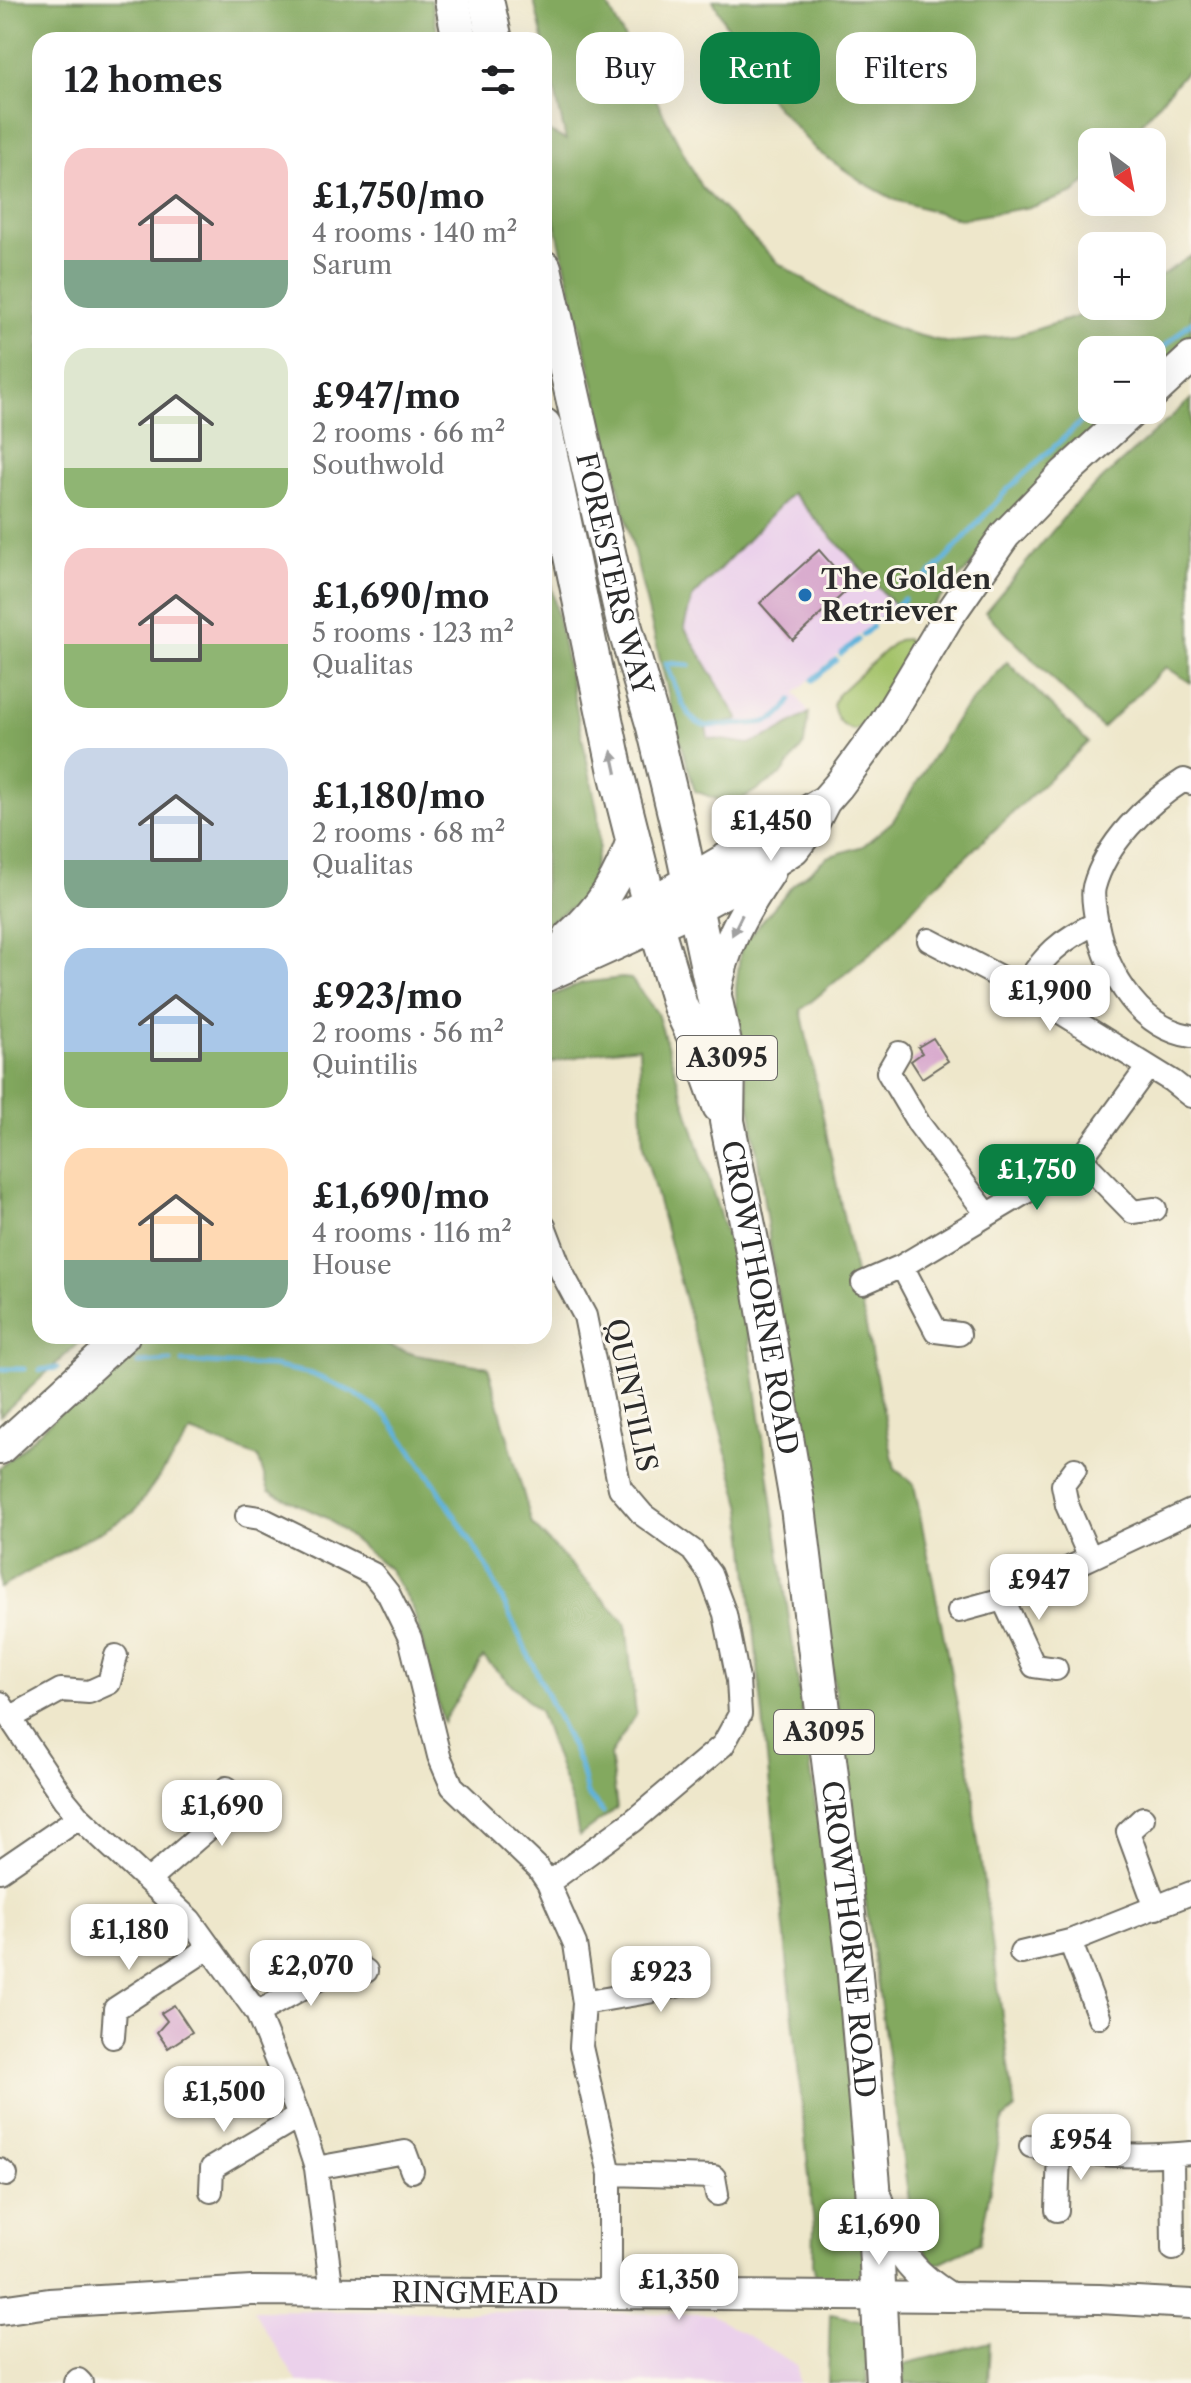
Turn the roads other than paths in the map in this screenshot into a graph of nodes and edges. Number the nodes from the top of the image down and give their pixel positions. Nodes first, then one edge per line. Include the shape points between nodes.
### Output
1 (452, 0) edge
2 (486, 0) edge
3 (458, 32) edge
4 (493, 32) edge
5 (552, 304) edge
6 (1191, 358) edge
7 (1166, 381) edge
8 (1119, 424) edge
9 (552, 464) edge
10 (1191, 783) edge
11 (825, 801) junction
12 (633, 837) junction
13 (778, 860) junction
14 (673, 905) junction
15 (1097, 923) junction
16 (929, 940) dead end
17 (552, 956) edge
18 (552, 961) edge
19 (1023, 989) junction
20 (715, 997) junction
21 (1191, 1036) edge
22 (899, 1053) dead end
23 (1148, 1067) junction
24 (1191, 1096) edge
25 (727, 1121) junction
26 (1081, 1159) junction
27 (1155, 1209) dead end
28 (987, 1214) junction
29 (552, 1247) edge
30 (902, 1266) junction
31 (863, 1283) dead end
32 (959, 1334) dead end
33 (115, 1344) edge
34 (0, 1449) edge
35 (1075, 1469) dead end
36 (247, 1516) dead end
37 (1188, 1519) edge
38 (1090, 1558) junction
39 (1003, 1599) junction
40 (959, 1611) dead end
41 (116, 1656) dead end
42 (1056, 1669) dead end
43 (5, 1711) edge
44 (227, 1788) dead end
45 (79, 1817) junction
46 (1143, 1818) dead end
47 (0, 1871) edge
48 (149, 1880) junction
49 (548, 1883) junction
50 (1191, 1893) edge
51 (1156, 1908) junction
52 (1070, 1941) junction
53 (210, 1947) junction
54 (1021, 1953) dead end
55 (697, 1963) dead end
56 (366, 1971) dead end
57 (584, 2003) junction
58 (257, 2013) junction
59 (1099, 2017) dead end
60 (113, 2037) dead end
61 (299, 2116) junction
62 (1031, 2146) dead end
63 (1059, 2151) junction
64 (1182, 2154) edge
65 (316, 2168) junction
66 (412, 2171) dead end
67 (610, 2174) junction
68 (873, 2185) junction
69 (211, 2191) dead end
70 (717, 2194) dead end
71 (1057, 2210) dead end
72 (1173, 2249) dead end
73 (332, 2292) junction
74 (610, 2295) junction
75 (879, 2297) junction
76 (950, 2297) junction
77 (1191, 2304) edge
78 (0, 2310) edge
79 (75, 2383) edge
80 (81, 2383) edge
81 (883, 2383) edge

1 - 3 main road
2 - 4 main road
5 - 14 main road, FORESTERS WAY / A3095 via 625,628 654,727
6 - 7 main road
8 - 11 main road via 1005,535 884,724
12 -> 9 main road, FORESTERS WAY / A3095
10 - 15 street via 1184,780 1160,795 1108,852 1093,890
11 - 13 main road via 794,849
11 - 14 main road
12 - 14 main road, FORESTERS WAY / A3095
12 - 17 main road via 609,890
13 - 14 main road
13 -> 20 main road via 735,929
14 - 18 main road
14 - 20 main road, CROWTHORNE ROAD / A3095
14 - 25 main road, CROWTHORNE ROAD / A3095 via 680,1006
15 - 19 street via 1061,942
15 - 21 street via 1122,988 1148,1017
16 - 19 street
19 - 23 street
20 - 25 main road, CROWTHORNE ROAD / A3095 via 728,1062
22 - 28 street via 888,1072 919,1124
23 - 24 street
23 - 26 street
25 - 68 main road, CROWTHORNE ROAD / A3095 via 798,1507 854,1963
26 - 27 street via 1133,1212
26 - 28 street
28 - 30 street
29 - 49 street, QUINTILIS via 585,1316 620,1488 643,1515 692,1550 710,1574 725,1614 740,1714 723,1745
30 - 31 street
30 - 32 street via 936,1331
33 - 34 main road
35 - 38 street via 1063,1485
36 - 49 street via 373,1574 410,1638 439,1756 452,1786
37 - 38 street
38 - 39 street
39 - 40 street
39 - 42 street via 1034,1666
41 - 43 street via 109,1683 89,1692 61,1690
43 - 45 street
44 - 48 street via 230,1810
45 - 47 street
45 - 48 street
46 - 51 street via 1128,1832
48 - 53 street
49 - 57 street via 575,1944
50 - 51 street
51 - 52 street
52 - 54 street
52 - 59 street
53 - 58 street
53 - 60 street via 115,2009
55 - 57 street via 687,1983
56 - 58 street via 351,1961
57 - 67 street via 581,2047
58 - 61 street
61 - 65 street
61 - 69 street via 212,2168
62 - 63 street
63 - 64 street
63 - 71 street
64 - 72 street
65 - 66 street via 405,2152
65 - 73 street
67 - 70 street via 714,2177
67 - 74 street
68 - 75 main road, CROWTHORNE ROAD / A3095
68 - 76 street via 909,2264
73 - 74 street, RINGMEAD
73 - 78 street, RINGMEAD via 218,2293
74 - 75 street, RINGMEAD
75 - 76 street, RINGMEAD
75 - 81 main road, CROWTHORNE ROAD / A3095
76 - 77 street, RINGMEAD
79 - 80 street

